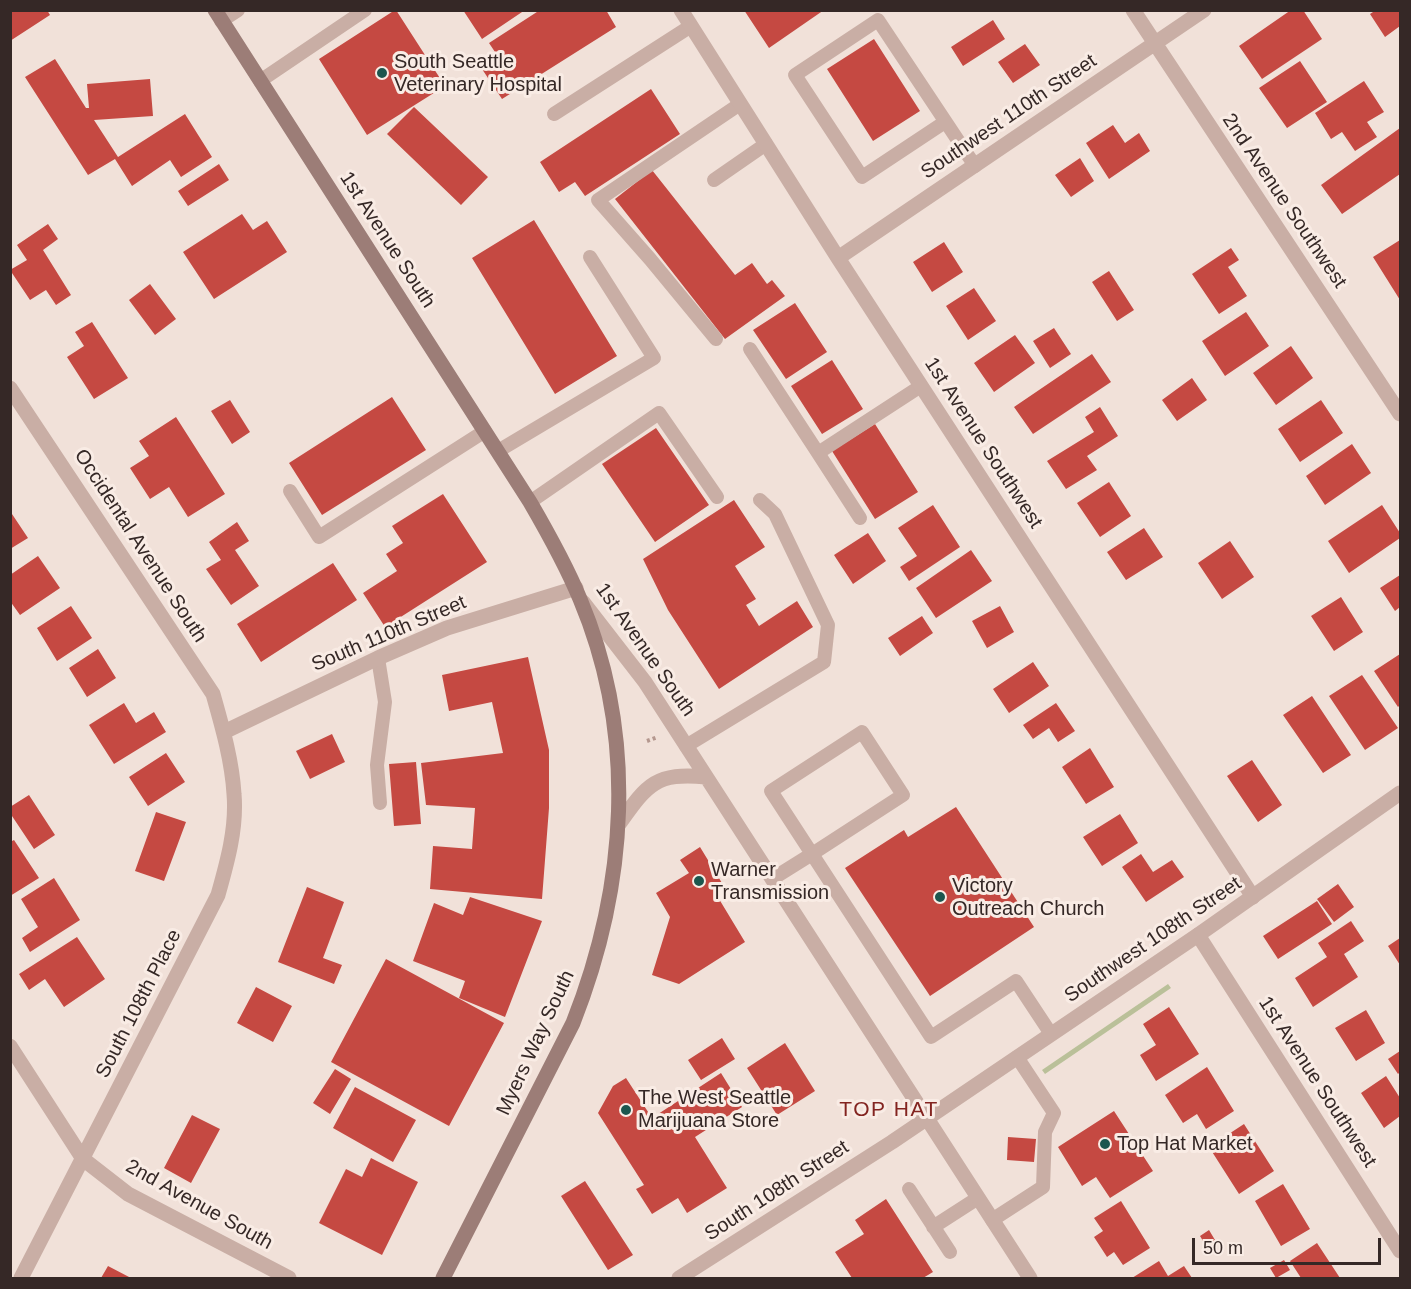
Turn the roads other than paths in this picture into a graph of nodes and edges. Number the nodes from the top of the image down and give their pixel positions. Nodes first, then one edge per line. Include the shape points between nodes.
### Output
1 (238, 10) edge
2 (365, 10) edge
3 (681, 10) edge
4 (1132, 10) edge
5 (1204, 10) edge
6 (218, 16) edge
7 (691, 26) junction
8 (1154, 44) junction
9 (260, 81) junction
10 (740, 104) junction
11 (554, 114) dead end
12 (945, 122) junction
13 (766, 144) junction
14 (975, 166) junction
15 (714, 180) dead end
16 (590, 257) dead end
17 (838, 258) junction
18 (716, 339) dead end
19 (750, 350) dead end
20 (921, 386) junction
21 (10, 387) edge
22 (1401, 414) edge
23 (485, 431) junction
24 (498, 451) junction
25 (818, 453) junction
26 (290, 491) dead end
27 (717, 497) dead end
28 (760, 500) dead end
29 (531, 502) junction
30 (860, 518) dead end
31 (578, 594) junction
32 (378, 658) junction
33 (224, 732) junction
34 (686, 746) junction
35 (706, 777) junction
36 (1401, 793) edge
37 (380, 803) dead end
38 (619, 824) junction
39 (812, 854) junction
40 (772, 879) junction
41 (1253, 897) junction
42 (1198, 935) junction
43 (1051, 1034) junction
44 (10, 1046) edge
45 (1017, 1058) junction
46 (927, 1118) junction
47 (83, 1159) junction
48 (909, 1189) dead end
49 (978, 1198) junction
50 (992, 1220) junction
51 (933, 1227) junction
52 (1401, 1251) edge
53 (950, 1252) dead end
54 (21, 1278) edge
55 (289, 1278) edge
56 (443, 1278) edge
57 (679, 1278) edge
58 (1030, 1278) edge

1 - 6 lane
2 - 9 lane
3 - 7 street, 1st Avenue Southwest
4 - 8 street, 2nd Avenue Southwest
5 - 8 street, Southwest 110th Street
6 - 9 main road, 1st Avenue South
7 - 10 street, 1st Avenue Southwest
7 - 11 lane
8 - 14 street, Southwest 110th Street
8 - 22 street, 2nd Avenue Southwest
9 - 23 main road, 1st Avenue South
10 - 13 street, 1st Avenue Southwest
10 - 18 lane via 598,200
12 - 12 lane via 878,20 795,75 862,177
12 - 14 lane
13 - 15 lane
13 - 17 street, 1st Avenue Southwest
14 - 17 street, Southwest 110th Street
16 - 24 lane via 654,358
17 - 20 street, 1st Avenue Southwest
19 - 25 lane
20 - 25 lane
20 - 41 street, 1st Avenue Southwest
21 - 33 street, Occidental Avenue South via 213,694
23 - 24 main road, 1st Avenue South
23 - 26 lane via 319,537
24 - 29 main road, 1st Avenue South
25 - 30 lane
27 - 29 lane via 658,413
28 - 34 lane via 775,514 828,625 824,662
29 - 31 main road, 1st Avenue South
31 - 32 street, South 110th Street via 447,628
31 - 34 street, 1st Avenue South via 645,682
31 - 38 main road, Myers Way South via 601,661 617,744
32 - 33 street, South 110th Street
32 - 37 lane via 385,702 377,765
33 - 47 street, South 108th Place via 235,795 231,847 218,895
34 - 35 street, 1st Avenue South
35 - 38 street via 663,778 647,788
35 - 40 street, 1st Avenue South
36 - 41 street, Southwest 108th Street
38 - 56 main road, Myers Way South via 609,906 588,985 555,1060
39 - 39 lane via 771,791 862,732 903,795
39 - 40 lane
39 - 43 lane via 931,1037 1016,981
40 - 46 street, 1st Avenue South
41 - 42 street, Southwest 108th Street
42 - 43 street, Southwest 108th Street
42 - 52 street, 1st Avenue Southwest
43 - 45 street, Southwest 108th Street
44 - 47 street, 2nd Avenue South
45 - 46 street, Southwest 108th Street
45 - 50 lane via 1054,1113 1045,1132 1043,1186
46 - 49 street, 1st Avenue South
46 - 57 street, South 108th Street
47 - 54 street, South 108th Place
47 - 55 street, 2nd Avenue South via 128,1194
48 - 51 lane
49 - 50 street, 1st Avenue South
49 - 51 lane
50 - 58 street, 1st Avenue South
51 - 53 lane

